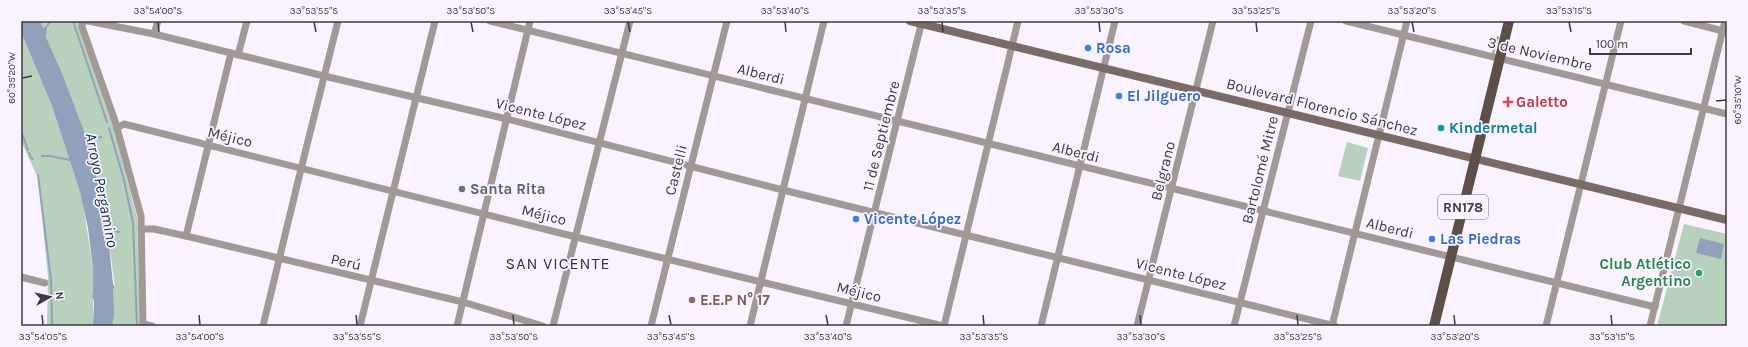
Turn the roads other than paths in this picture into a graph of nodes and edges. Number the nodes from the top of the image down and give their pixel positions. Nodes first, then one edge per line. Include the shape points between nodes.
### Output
1 (158, 21) edge
2 (247, 21) edge
3 (338, 21) edge
4 (435, 21) edge
5 (490, 21) edge
6 (530, 21) edge
7 (630, 21) edge
8 (727, 21) edge
9 (824, 21) edge
10 (910, 21) edge
11 (1018, 21) edge
12 (1115, 21) edge
13 (1213, 21) edge
14 (1311, 21) edge
15 (1346, 21) edge
16 (1407, 21) edge
17 (1509, 21) edge
18 (1621, 21) edge
19 (1684, 21) edge
20 (1725, 21) edge
21 (85, 22) edge
22 (922, 22) edge
23 (528, 30) junction
24 (1725, 32) edge
25 (154, 34) junction
26 (1403, 35) junction
27 (1012, 46) junction
28 (622, 53) junction
29 (235, 54) junction
30 (1499, 58) junction
31 (1103, 68) junction
32 (712, 75) junction
33 (324, 76) junction
34 (1605, 83) junction
35 (1196, 91) junction
36 (417, 98) junction
37 (806, 99) junction
38 (1704, 108) junction
39 (1288, 114) junction
40 (1727, 114) edge
41 (507, 119) junction
42 (898, 121) junction
43 (117, 128) junction
44 (1378, 135) junction
45 (600, 142) junction
46 (989, 144) junction
47 (209, 145) junction
48 (1474, 158) junction
49 (690, 166) junction
50 (1080, 166) junction
51 (301, 169) junction
52 (1580, 184) junction
53 (1172, 189) junction
54 (783, 190) junction
55 (394, 192) junction
56 (1678, 208) junction
57 (1263, 210) junction
58 (875, 212) junction
59 (484, 213) junction
60 (1727, 220) edge
61 (141, 229) junction
62 (1354, 233) junction
63 (966, 235) junction
64 (186, 236) junction
65 (576, 237) junction
66 (1451, 257) junction
67 (1058, 258) junction
68 (279, 259) junction
69 (667, 259) junction
70 (21, 277) edge
71 (1149, 280) junction
72 (370, 281) junction
73 (761, 282) junction
74 (1557, 282) junction
75 (45, 283) dead end
76 (463, 302) junction
77 (1240, 302) junction
78 (852, 303) junction
79 (1655, 307) junction
80 (143, 325) edge
81 (152, 326) edge
82 (263, 326) edge
83 (360, 326) edge
84 (457, 326) edge
85 (543, 326) edge
86 (553, 326) edge
87 (651, 326) edge
88 (750, 326) edge
89 (846, 326) edge
90 (943, 326) edge
91 (1040, 326) edge
92 (1137, 326) edge
93 (1234, 326) edge
94 (1333, 326) edge
95 (1434, 326) edge
96 (1546, 326) edge
97 (1650, 326) edge

1 - 25 street
2 - 29 street
3 - 33 street
4 - 36 street
5 - 23 street, Alberdi
6 - 23 street
7 - 28 street
8 - 32 street, Castelli
9 - 37 street
10 - 22 main road, Boulevard Florencio Sánchez
11 - 27 street
12 - 31 street
13 - 35 street, Belgrano
14 - 39 street, Bartolomé Mitre
15 - 26 street, 3 de Noviembre
16 - 26 street
17 - 30 main road, RN178
18 - 34 street
19 - 24 street
20 - 24 street
21 - 25 street, Vicente López
21 - 43 street
22 - 27 main road, Boulevard Florencio Sánchez
22 - 42 street, 11 de Septiembre
23 - 28 street, Alberdi
23 - 41 street
24 - 38 street
25 - 29 street, Vicente López
26 - 30 street, 3 de Noviembre
26 - 44 street
27 - 31 main road, Boulevard Florencio Sánchez
27 - 46 street
28 - 32 street, Alberdi
28 - 45 street
29 - 33 street, Vicente López
29 - 47 street
30 - 34 street, 3 de Noviembre
30 - 48 main road, RN178
31 - 35 main road, Boulevard Florencio Sánchez
31 - 50 street
32 - 37 street, Alberdi
32 - 49 street, Castelli
33 - 36 street, Vicente López
33 - 51 street
34 - 38 street, 3 de Noviembre
34 - 52 street
35 - 39 main road, Boulevard Florencio Sánchez
35 - 53 street, Belgrano
36 - 41 street, Vicente López
36 - 55 street
37 - 42 street, Alberdi
37 - 54 street
38 - 40 street, 3 de Noviembre
38 - 56 street
39 - 44 main road, Boulevard Florencio Sánchez
39 - 57 street, Bartolomé Mitre
41 - 45 street, Vicente López
41 - 59 street
42 - 46 street, Alberdi
42 - 58 street, 11 de Septiembre
43 - 47 street, Méjico via 124,124
43 - 61 street via 141,216
44 - 48 main road, Boulevard Florencio Sánchez
44 - 62 street
45 - 49 street, Vicente López
45 - 65 street
46 - 50 street, Alberdi
46 - 63 street
47 - 51 street, Méjico
47 - 64 street
48 - 52 main road, Boulevard Florencio Sánchez
48 - 66 main road, RN178
49 - 54 street, Vicente López
49 - 69 street, Castelli
50 - 53 street, Alberdi
50 - 67 street
51 - 55 street, Méjico
51 - 68 street
52 - 56 main road, Boulevard Florencio Sánchez
52 - 74 street
53 - 57 street, Alberdi
53 - 71 street, Belgrano
54 - 58 street, Vicente López
54 - 73 street
55 - 59 street, Méjico
55 - 72 street
56 - 60 main road, Boulevard Florencio Sánchez
56 - 79 street
57 - 62 street, Alberdi
57 - 77 street, Bartolomé Mitre
58 - 63 street, Vicente López
58 - 78 street, 11 de Septiembre
59 - 65 street, Méjico
59 - 76 street
61 - 64 street, Perú
61 - 80 street
62 - 66 street, Alberdi
62 - 94 street
63 - 67 street, Vicente López
63 - 90 street
64 - 68 street, Perú
65 - 69 street, Méjico
65 - 86 street
66 - 74 street, Alberdi
66 - 95 main road, RN178
67 - 71 street, Vicente López
67 - 91 street
68 - 72 street, Perú
68 - 82 street
69 - 73 street, Méjico
69 - 87 street, Castelli
70 - 75 street
71 - 77 street, Vicente López
71 - 92 street, Belgrano
72 - 76 street, Perú
72 - 83 street
73 - 78 street, Méjico
73 - 88 street
74 - 79 street, Alberdi
74 - 96 street
76 - 84 street
76 - 85 street, Perú
77 - 93 street, Bartolomé Mitre
77 - 94 street, Vicente López
78 - 89 street, 11 de Septiembre
78 - 90 street, Méjico
79 - 97 street
80 - 81 street

